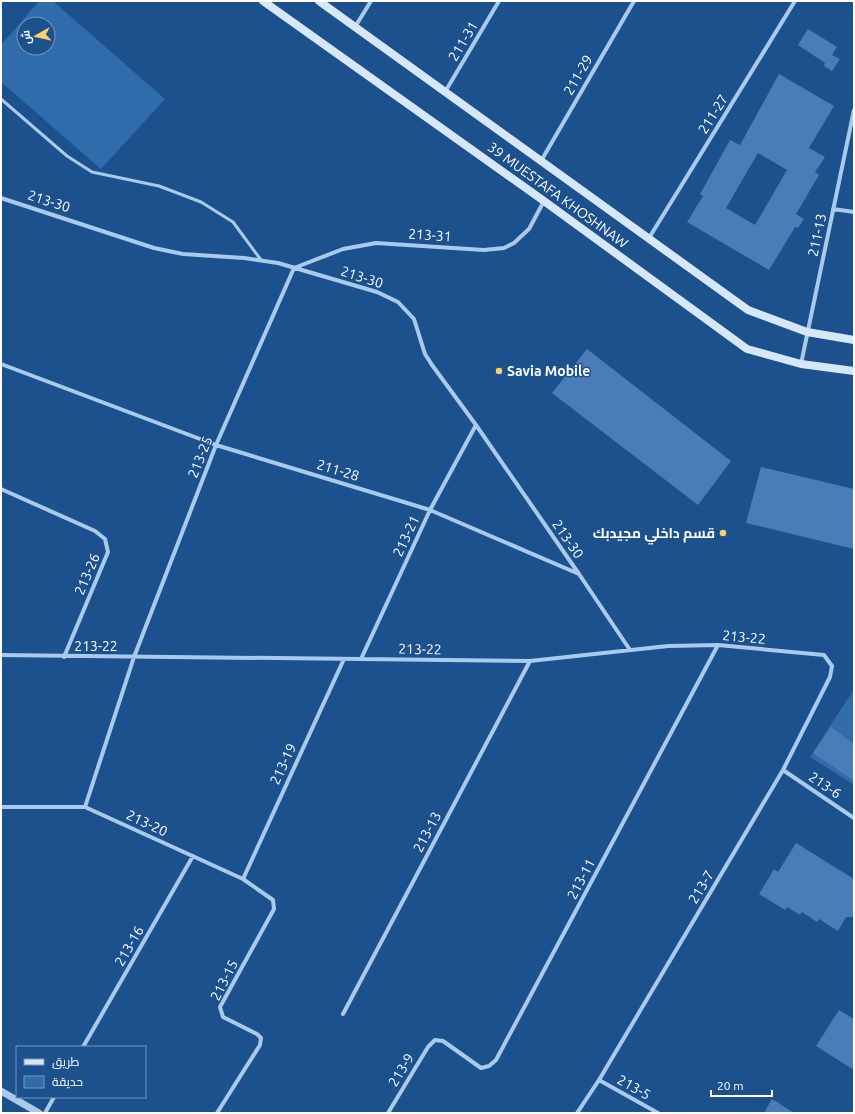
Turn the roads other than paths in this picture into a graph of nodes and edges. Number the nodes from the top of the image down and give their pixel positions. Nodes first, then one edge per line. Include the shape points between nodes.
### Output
1 (263, 1) edge
2 (319, 1) edge
3 (371, 1) edge
4 (499, 1) edge
5 (634, 1) edge
6 (796, 1) edge
7 (355, 28) junction
8 (445, 92) junction
9 (1, 98) edge
10 (854, 110) edge
11 (540, 161) junction
12 (1, 198) edge
13 (544, 201) junction
14 (833, 209) junction
15 (854, 212) edge
16 (648, 238) junction
17 (261, 260) junction
18 (294, 268) junction
19 (807, 332) junction
20 (854, 340) edge
21 (1, 364) edge
22 (801, 364) junction
23 (854, 371) edge
24 (476, 425) junction
25 (216, 445) junction
26 (1, 489) edge
27 (430, 510) junction
28 (579, 574) junction
29 (718, 645) junction
30 (630, 650) junction
31 (1, 655) edge
32 (64, 657) junction
33 (134, 657) junction
34 (344, 659) junction
35 (361, 659) junction
36 (530, 661) junction
37 (832, 666) joint
38 (783, 770) junction
39 (1, 807) edge
40 (85, 807) junction
41 (854, 818) edge
42 (193, 856) junction
43 (243, 879) junction
44 (273, 900) joint
45 (344, 1014) dead end
46 (435, 1040) joint
47 (84, 1046) edge
48 (599, 1080) junction
49 (1, 1091) edge
50 (53, 1098) edge
51 (39, 1113) edge
52 (45, 1113) edge
53 (217, 1113) edge
54 (388, 1113) edge
55 (577, 1113) edge
56 (658, 1113) edge

1 - 13 main road, 39 MUESTAFA KHOSHNAW
2 - 7 main road, 39 MUESTAFA KHOSHNAW
3 - 7 street
4 - 8 street, 211-31
5 - 11 street, 211-29
6 - 16 street, 211-27
7 - 8 main road, 39 MUESTAFA KHOSHNAW
8 - 11 main road, 39 MUESTAFA KHOSHNAW
9 - 17 lane via 67,156 92,172 159,186 201,202 233,222
10 - 14 street, 211-13
11 - 16 main road, 39 MUESTAFA KHOSHNAW
12 - 17 street, 213-30 via 169,252
13 - 18 street, 213-31 via 529,229 514,243 504,248 484,250 376,243 343,249
13 - 22 main road, 39 MUESTAFA KHOSHNAW via 748,349
14 - 15 street
14 - 19 street, 211-13
16 - 19 main road, 39 MUESTAFA KHOSHNAW via 748,310
17 - 18 street, 213-30
18 - 24 street, 213-30 via 377,292 398,302 414,319 425,354
18 - 25 street, 213-25
19 - 20 main road, 39 MUESTAFA KHOSHNAW
19 - 22 street, 211-13
21 - 25 street, 211-28
22 - 23 main road, 39 MUESTAFA KHOSHNAW
24 - 27 street, 213-21
24 - 28 street, 213-30
25 - 27 street, 211-28
25 - 33 street, 213-25
26 - 32 street, 213-26 via 95,531 105,540 108,552
27 - 28 street, 211-28
27 - 35 street, 213-21
28 - 30 street
29 - 30 street, 213-22
29 - 37 street, 213-22 via 824,655
29 - 46 street, 213-11 via 496,1060 490,1066 482,1068 443,1041
30 - 36 street, 213-22
31 - 32 street, 213-22
32 - 33 street, 213-22
33 - 34 street, 213-22
33 - 40 street, 213-25
34 - 35 street, 213-22
34 - 43 street, 213-19
35 - 36 street, 213-22
36 - 45 street, 213-13
37 - 38 street, 213-7 via 830,677
38 - 41 street, 213-6
38 - 48 street, 213-7
39 - 40 street, 213-20
40 - 42 street, 213-20
42 - 43 street, 213-20
42 - 47 street, 213-16
43 - 44 street, 213-20
44 - 53 street, 213-15 via 274,909 220,1007 223,1017 257,1034 261,1038 260,1045
46 - 54 street, 213-9 via 428,1047
48 - 55 street, 213-7
48 - 56 street, 213-5
49 - 51 street
50 - 52 street

